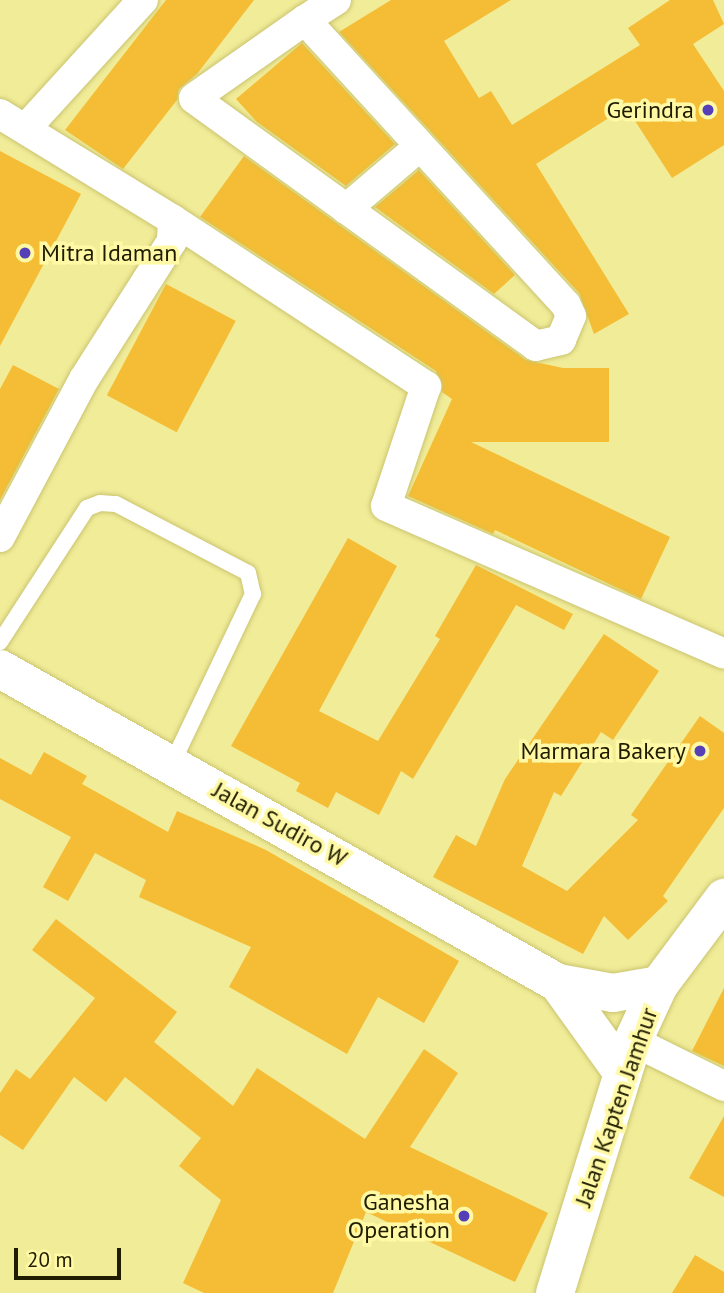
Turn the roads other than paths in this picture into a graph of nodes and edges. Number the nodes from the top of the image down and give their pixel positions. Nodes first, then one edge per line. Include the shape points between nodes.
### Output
1 (143, 0) edge
2 (336, 0) edge
3 (305, 20) junction
4 (0, 114) edge
5 (27, 127) junction
6 (421, 146) junction
7 (346, 209) junction
8 (173, 220) junction
9 (0, 537) edge
10 (0, 642) edge
11 (724, 654) edge
12 (0, 669) edge
13 (172, 764) junction
14 (724, 898) edge
15 (558, 983) junction
16 (659, 985) junction
17 (628, 1057) junction
18 (724, 1086) edge
19 (555, 1293) edge

1 - 5 street
2 - 3 street
3 - 6 street
3 - 7 street via 194,99
4 - 5 street
5 - 8 street
6 - 7 street
6 - 7 street via 566,304 571,316 561,340 536,346
8 - 9 street via 172,241 84,379
8 - 11 street via 426,386 386,506
10 - 13 lane via 87,509 100,503 116,504 248,573 253,594
12 - 13 street, Jalan Sudiro W
13 - 15 street, Jalan Sudiro W
14 - 16 street, Jalan Kapten Jamhur
15 - 16 street via 613,993
15 - 17 street
16 - 17 street, Jalan Kapten Jamhur
17 - 18 street
17 - 19 street, Jalan Kapten Jamhur

